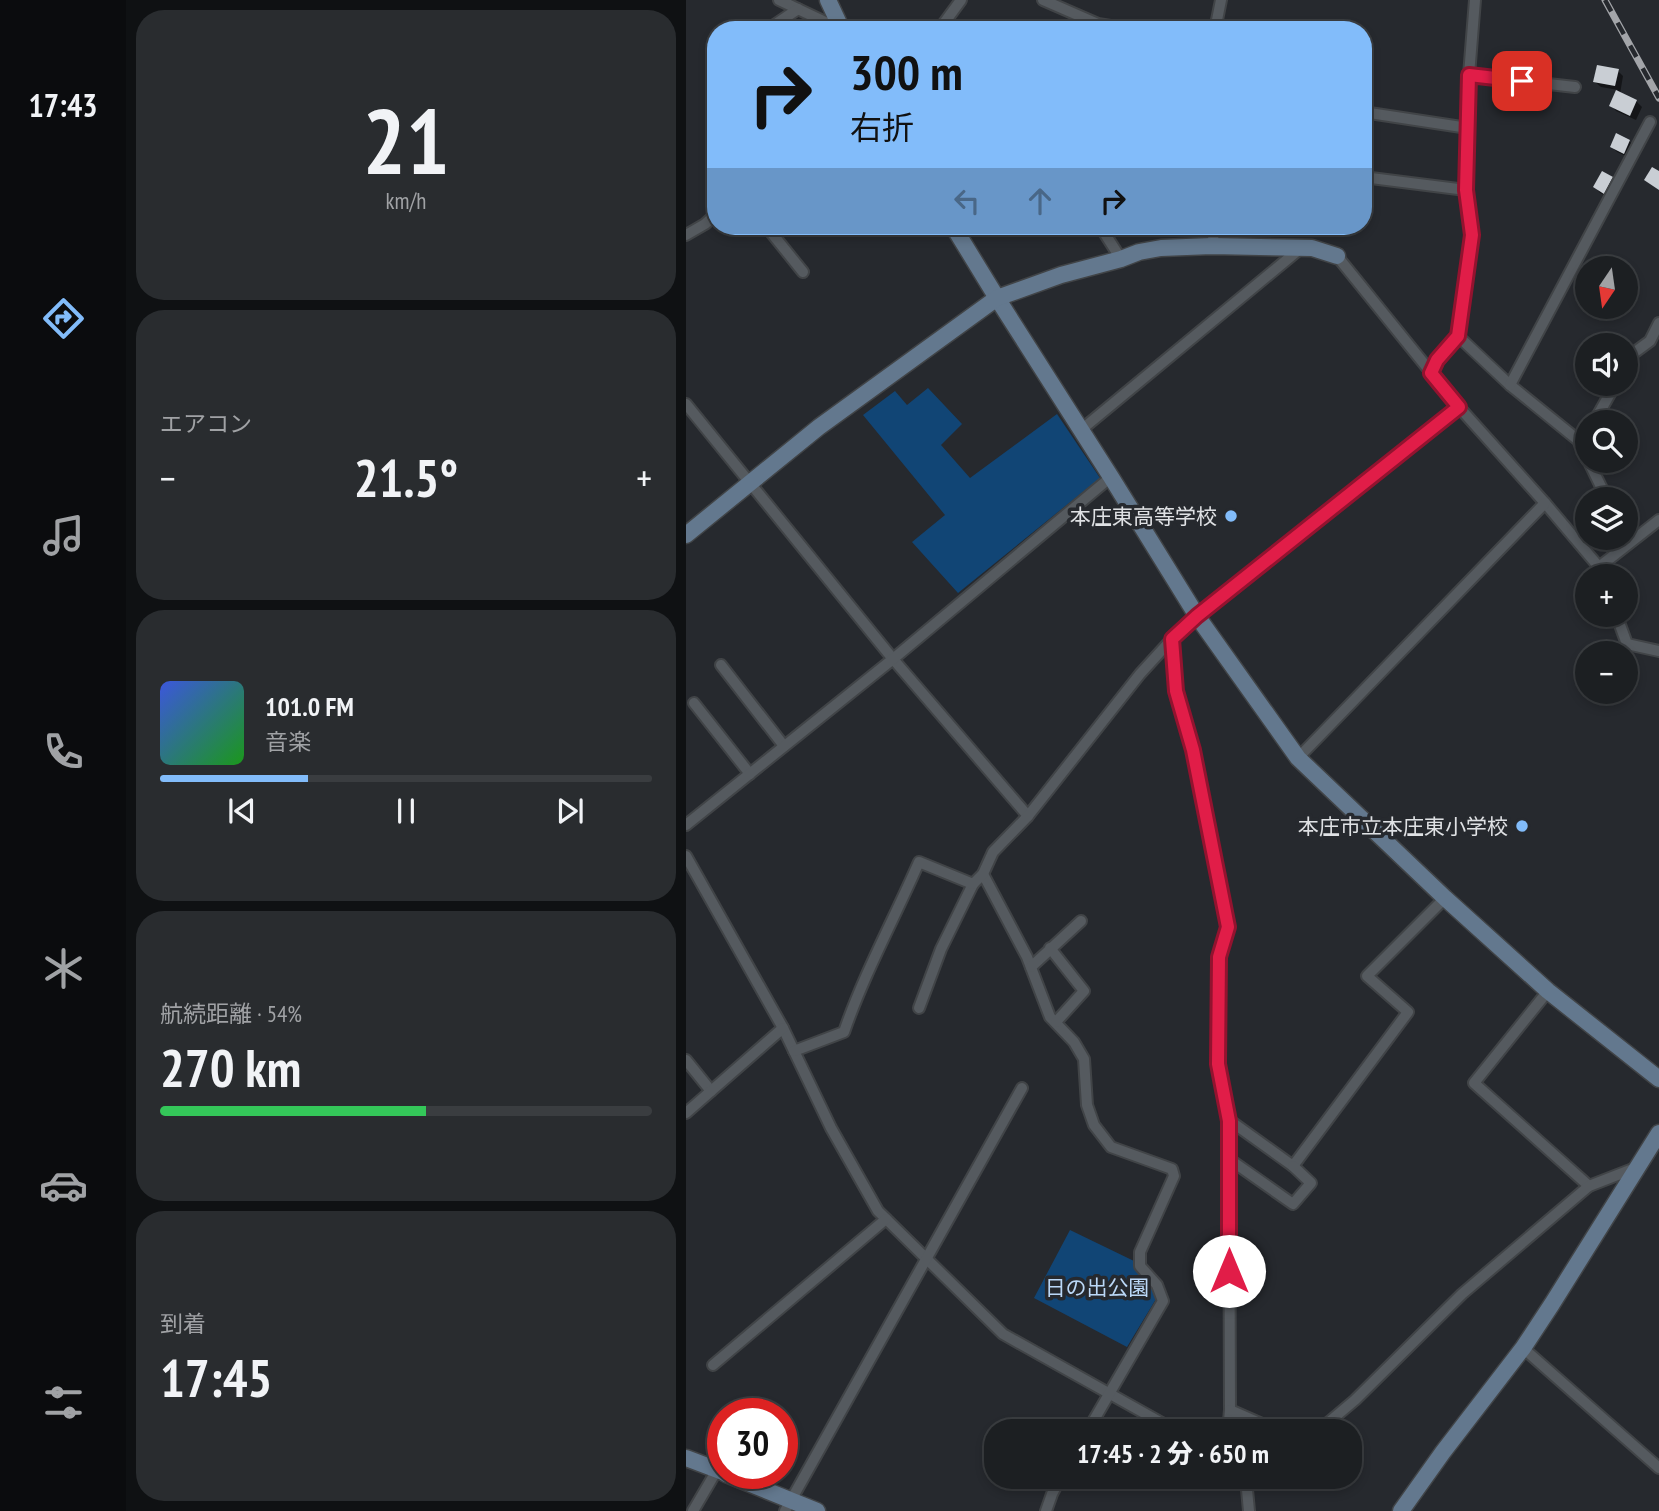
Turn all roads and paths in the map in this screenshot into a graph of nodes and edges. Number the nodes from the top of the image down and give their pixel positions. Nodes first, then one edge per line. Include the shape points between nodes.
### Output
1 (779, 0) edge
2 (828, 0) edge
3 (961, 0) edge
4 (1043, 0) edge
5 (1221, 0) edge
6 (1475, 0) edge
7 (798, 9) junction
8 (780, 21) edge
9 (823, 21) edge
10 (838, 21) edge
11 (946, 21) edge
12 (1091, 21) edge
13 (1217, 21) edge
14 (1469, 75) junction
15 (1575, 87) dead end
16 (1372, 113) edge
17 (1650, 122) dead end
18 (1468, 128) junction
19 (1372, 178) edge
20 (1466, 190) junction
21 (707, 222) edge
22 (686, 235) edge
23 (773, 235) edge
24 (958, 235) edge
25 (1106, 235) edge
26 (1214, 235) edge
27 (1212, 246) junction
28 (1301, 248) junction
29 (1337, 256) joint
30 (1121, 259) junction
31 (803, 272) dead end
32 (997, 298) junction
33 (1659, 323) edge
34 (1458, 336) junction
35 (1638, 350) edge
36 (1431, 373) junction
37 (1510, 384) junction
38 (686, 404) edge
39 (1459, 407) junction
40 (1081, 430) junction
41 (1575, 438) edge
42 (1111, 477) junction
43 (750, 484) junction
44 (1545, 503) junction
45 (1659, 520) edge
46 (1638, 534) edge
47 (686, 535) edge
48 (1619, 550) edge
49 (1594, 564) edge
50 (1606, 564) edge
51 (1197, 616) junction
52 (1621, 627) edge
53 (1172, 639) junction
54 (1659, 651) edge
55 (893, 659) junction
56 (722, 665) dead end
57 (694, 703) dead end
58 (784, 746) junction
59 (1298, 758) junction
60 (750, 774) junction
61 (1028, 816) junction
62 (686, 825) edge
63 (686, 856) edge
64 (983, 874) junction
65 (973, 884) junction
66 (1445, 898) junction
67 (1081, 921) dead end
68 (1050, 948) junction
69 (1031, 967) junction
70 (1548, 990) junction
71 (919, 1008) dead end
72 (1056, 1022) junction
73 (783, 1028) junction
74 (794, 1051) junction
75 (686, 1060) edge
76 (1659, 1079) edge
77 (1022, 1088) dead end
78 (710, 1091) junction
79 (686, 1113) edge
80 (1229, 1121) junction
81 (1659, 1133) edge
82 (1229, 1159) junction
83 (1293, 1166) junction
84 (1638, 1167) junction
85 (1588, 1186) junction
86 (886, 1219) junction
87 (927, 1258) junction
88 (1523, 1348) junction
89 (713, 1365) dead end
90 (1108, 1394) junction
91 (1230, 1410) junction
92 (1094, 1419) edge
93 (1154, 1419) edge
94 (1229, 1419) edge
95 (1250, 1419) edge
96 (1332, 1419) edge
97 (686, 1458) edge
98 (707, 1466) edge
99 (1659, 1468) edge
100 (709, 1489) edge
101 (755, 1489) edge
102 (1055, 1489) edge
103 (1247, 1489) edge
104 (788, 1506) edge
105 (693, 1511) edge
106 (817, 1511) edge
107 (1046, 1511) edge
108 (1249, 1511) edge
109 (1401, 1511) edge

1 - 7 street
2 - 10 street
3 - 11 street
4 - 12 street
5 - 13 street
6 - 14 street
7 - 8 street
7 - 9 street
14 - 15 street
14 - 18 street
16 - 18 street
17 - 37 street
18 - 20 street
19 - 20 street
20 - 34 street via 1472,235
21 - 22 street
23 - 31 street
24 - 32 street
25 - 30 street
26 - 27 street
27 - 28 street
27 - 30 street via 1161,248
28 - 29 street
28 - 40 street
29 - 36 street
30 - 32 street
32 - 40 street
32 - 43 street via 819,427
33 - 35 street via 1650,341
34 - 36 street
34 - 37 street
36 - 39 street
37 - 41 street
38 - 43 street
39 - 44 street
39 - 51 street
40 - 42 street
42 - 51 street
42 - 55 street
43 - 47 street
43 - 55 street
44 - 49 street
44 - 59 street
45 - 46 street
48 - 50 street
51 - 53 street
51 - 59 street
52 - 54 street via 1627,644
53 - 61 street
53 - 80 street via 1176,691 1193,750 1228,927 1219,957 1218,1064
55 - 58 street
55 - 61 street
56 - 58 street
57 - 60 street
58 - 60 street
59 - 66 street
60 - 62 street
61 - 64 street via 993,852
63 - 73 street
64 - 65 street
64 - 69 street
65 - 71 street via 941,948
65 - 74 street via 919,862 844,1032
66 - 70 street
66 - 83 street via 1367,975 1408,1012
67 - 68 street
68 - 69 street
68 - 72 street via 1084,991
69 - 72 street
70 - 76 street
70 - 85 street via 1474,1083
72 - 90 street via 1084,1059 1087,1105 1103,1138 1111,1147 1172,1168 1174,1176 1140,1252 1140,1266 1157,1285 1163,1301
73 - 74 street
73 - 78 street
74 - 86 street via 831,1128
75 - 78 street
77 - 87 street
78 - 79 street
80 - 82 street
80 - 83 street
81 - 84 street
82 - 83 street via 1293,1204 1311,1183
82 - 91 street
84 - 85 street
84 - 88 street
85 - 96 street via 1462,1294
86 - 87 street
86 - 89 street
87 - 90 street via 1003,1334
87 - 104 street
88 - 99 street
88 - 109 street
90 - 92 street
90 - 93 street
91 - 94 street
91 - 95 street
97 - 98 street
100 - 105 street
101 - 104 street
102 - 107 street
103 - 108 street
104 - 106 street

